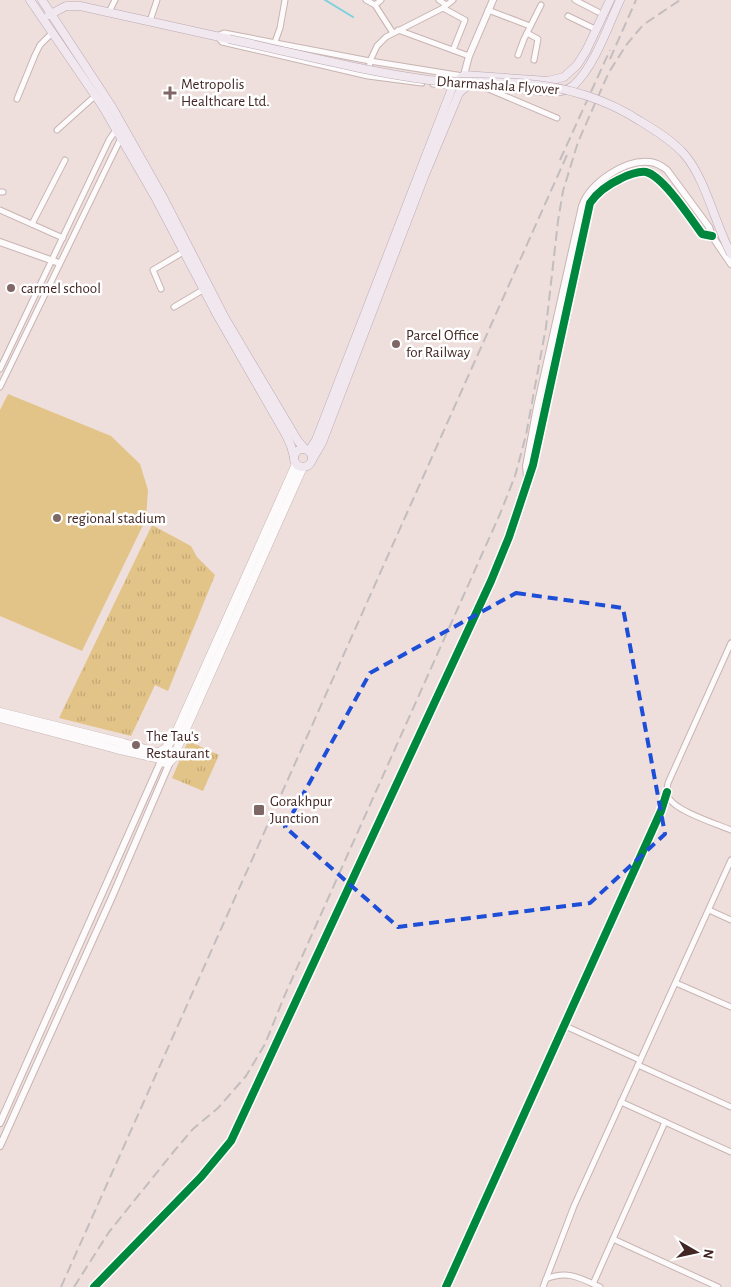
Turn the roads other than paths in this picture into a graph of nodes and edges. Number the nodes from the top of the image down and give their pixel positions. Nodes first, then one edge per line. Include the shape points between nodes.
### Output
1 (30, 0) edge
2 (42, 0) edge
3 (67, 0) edge
4 (115, 0) edge
5 (157, 0) edge
6 (285, 0) edge
7 (366, 0) edge
8 (381, 0) edge
9 (439, 0) edge
10 (453, 0) edge
11 (493, 0) edge
12 (576, 0) edge
13 (610, 0) edge
14 (620, 0) edge
15 (375, 5) junction
16 (541, 5) dead end
17 (80, 6) junction
18 (445, 6) junction
19 (488, 10) junction
20 (109, 12) junction
21 (598, 12) dead end
22 (52, 14) junction
23 (568, 16) dead end
24 (42, 18) junction
25 (150, 21) junction
26 (530, 26) junction
27 (597, 30) junction
28 (395, 31) junction
29 (52, 33) junction
30 (526, 33) junction
31 (217, 36) junction
32 (275, 42) junction
33 (453, 50) junction
34 (518, 55) dead end
35 (469, 56) junction
36 (534, 60) dead end
37 (370, 61) junction
38 (368, 76) junction
39 (464, 76) junction
40 (453, 86) junction
41 (480, 86) junction
42 (95, 96) junction
43 (17, 99) dead end
44 (557, 118) dead end
45 (119, 127) junction
46 (57, 130) dead end
47 (124, 135) junction
48 (65, 160) dead end
49 (0, 210) edge
50 (32, 224) junction
51 (712, 236) junction
52 (63, 238) junction
53 (0, 242) edge
54 (186, 250) junction
55 (731, 254) edge
56 (52, 260) junction
57 (60, 263) junction
58 (731, 264) edge
59 (206, 288) junction
60 (161, 289) dead end
61 (174, 307) dead end
62 (0, 369) edge
63 (0, 387) edge
64 (307, 450) junction
65 (312, 460) junction
66 (298, 462) junction
67 (527, 481) junction
68 (731, 643) edge
69 (0, 712) edge
70 (0, 718) edge
71 (161, 756) junction
72 (171, 760) junction
73 (667, 792) junction
74 (731, 830) edge
75 (731, 860) edge
76 (709, 910) junction
77 (731, 920) edge
78 (676, 983) junction
79 (731, 1007) edge
80 (563, 1025) junction
81 (639, 1063) junction
82 (621, 1102) junction
83 (731, 1107) edge
84 (665, 1122) junction
85 (0, 1124) edge
86 (0, 1146) edge
87 (731, 1152) edge
88 (613, 1239) junction
89 (546, 1279) junction
90 (593, 1284) junction
91 (94, 1287) edge
92 (446, 1287) edge
93 (543, 1287) edge
94 (600, 1287) edge
95 (718, 1287) edge

1 - 24 main road
2 - 22 main road
3 - 17 main road
4 - 20 street
5 - 25 street
6 - 32 street
7 - 15 street
8 - 15 street
9 - 18 street
10 - 18 street
11 - 19 street
12 - 21 street
13 - 27 main road
14 - 41 main road via 588,67 574,85 552,92
15 - 28 street
16 - 26 street
17 - 20 main road, Dharmashala Flyover
17 - 22 main road via 66,6
18 - 28 street
18 - 33 street via 465,20
19 - 26 street
19 - 35 street
20 - 25 main road, Dharmashala Flyover
22 - 24 main road
22 - 45 main road
23 - 27 street
24 - 29 main road
25 - 31 main road, Dharmashala Flyover
26 - 30 street
27 - 39 main road via 577,65 556,80
28 - 33 street
28 - 37 street via 377,46
29 - 42 main road
29 - 43 street via 40,45
30 - 34 street
30 - 36 street via 538,39
31 - 32 street via 224,33
31 - 38 street via 222,42
31 - 55 main road, Dharmashala Flyover, bridge via 429,80 552,87 578,92 613,105 685,154 706,193
32 - 37 street
33 - 35 street
35 - 39 street
37 - 38 street
37 - 39 street
38 - 40 street
39 - 40 main road
40 - 64 main road via 316,440
41 - 44 street
41 - 65 main road via 467,86 459,93 322,444
42 - 45 main road
42 - 46 street
45 - 47 main road
45 - 52 street via 108,140
47 - 54 main road
47 - 57 street
48 - 50 street
49 - 50 street
50 - 52 street
51 - 58 street
51 - 67 street via 702,234 659,178 652,174 635,173 617,180 594,197 588,208
51 - 67 street via 668,170 660,164 643,162 616,171 587,194 537,407 526,466
52 - 56 street
53 - 56 street
54 - 59 main road
54 - 60 street via 153,270
56 - 57 street
56 - 62 street
57 - 63 street
59 - 61 street
59 - 64 main road via 298,441
59 - 66 main road
64 - 65 main road
64 - 66 main road via 296,452
65 - 66 main road via 310,464
66 - 71 main road via 173,739
66 - 72 main road
67 - 91 street via 491,580 231,1141 202,1177
68 - 73 street via 668,783
69 - 71 main road
70 - 71 main road via 116,749
71 - 72 main road via 166,763
71 - 72 main road via 170,751
71 - 85 street
72 - 86 street
73 - 74 street via 674,805
73 - 80 street
75 - 76 street
76 - 77 street
76 - 78 street
78 - 79 street
78 - 81 street
80 - 81 street
80 - 92 street
81 - 82 street
81 - 83 street
82 - 84 street
82 - 89 street via 574,1206
84 - 87 street
84 - 88 street
88 - 90 street
88 - 95 street
89 - 90 street via 565,1274
89 - 93 street
90 - 94 street

